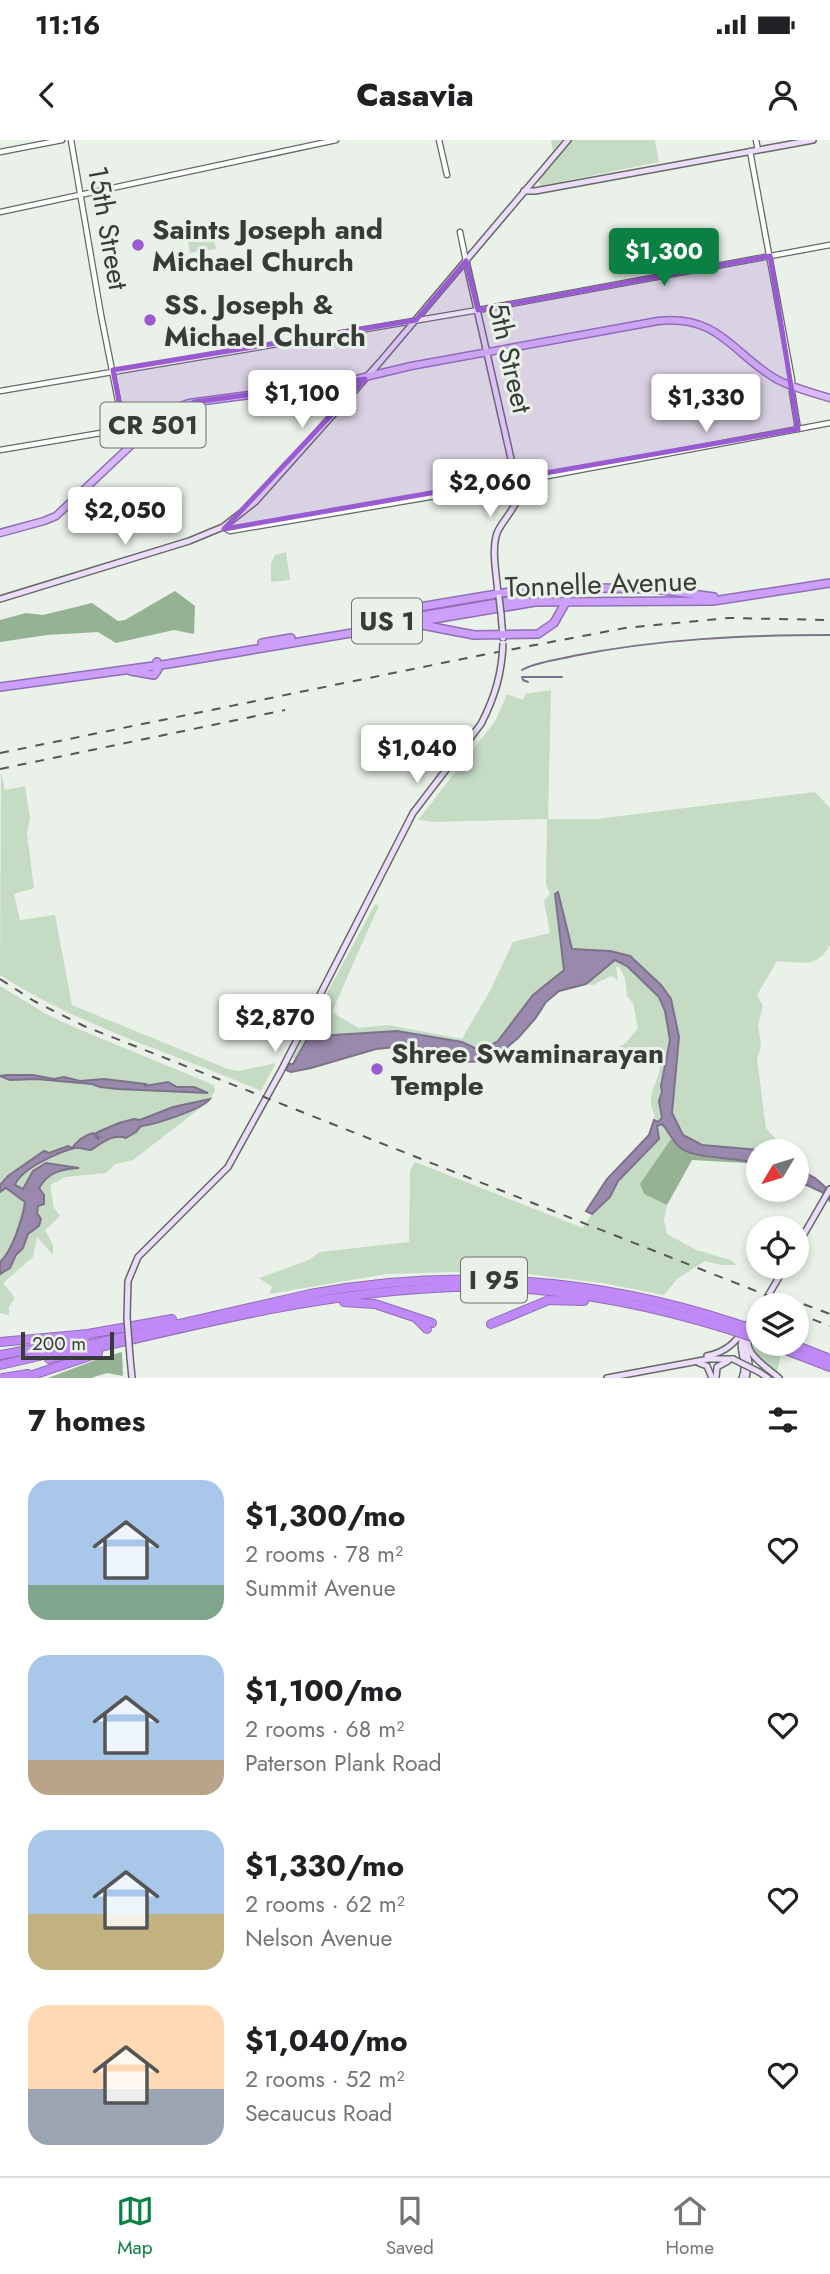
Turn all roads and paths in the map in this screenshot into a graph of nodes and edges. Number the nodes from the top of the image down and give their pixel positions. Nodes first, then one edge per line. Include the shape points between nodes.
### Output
1 (62, 140) edge
2 (71, 140) edge
3 (336, 140) edge
4 (439, 140) edge
5 (568, 140) edge
6 (756, 140) edge
7 (813, 140) edge
8 (758, 150) junction
9 (750, 151) junction
10 (0, 152) edge
11 (447, 175) dead end
12 (534, 179) junction
13 (544, 188) junction
14 (527, 191) junction
15 (80, 195) junction
16 (0, 212) edge
17 (460, 232) dead end
18 (830, 245) edge
19 (770, 256) junction
20 (466, 261) junction
21 (478, 310) junction
22 (416, 320) junction
23 (487, 352) junction
24 (113, 370) junction
25 (368, 375) junction
26 (792, 386) junction
27 (0, 391) edge
28 (830, 398) edge
29 (830, 423) edge
30 (155, 424) junction
31 (124, 428) junction
32 (798, 429) junction
33 (130, 446) junction
34 (0, 450) edge
35 (223, 527) junction
36 (0, 533) edge
37 (596, 579) dead end
38 (830, 582) edge
39 (596, 588) junction
40 (498, 595) junction
41 (714, 597) junction
42 (0, 599) edge
43 (567, 600) junction
44 (371, 624) junction
45 (399, 624) junction
46 (503, 639) junction
47 (157, 663) junction
48 (0, 685) edge
49 (829, 1191) edge
50 (809, 1226) edge
51 (292, 1306) junction
52 (251, 1307) junction
53 (646, 1307) junction
54 (491, 1324) dead end
55 (167, 1326) junction
56 (429, 1326) dead end
57 (732, 1326) junction
58 (746, 1328) edge
59 (746, 1329) edge
60 (746, 1333) edge
61 (154, 1335) junction
62 (0, 1342) edge
63 (809, 1351) edge
64 (0, 1355) edge
65 (747, 1356) edge
66 (755, 1356) edge
67 (801, 1356) edge
68 (733, 1359) junction
69 (830, 1359) edge
70 (682, 1364) junction
71 (0, 1367) edge
72 (830, 1367) edge
73 (661, 1368) junction
74 (41, 1371) junction
75 (3, 1378) edge
76 (24, 1378) edge
77 (132, 1378) edge
78 (607, 1378) edge
79 (714, 1378) edge
80 (744, 1378) edge
81 (768, 1378) edge
82 (779, 1378) edge

1 - 10 street
2 - 15 street, 15th Street
3 - 15 street
4 - 11 street
5 - 12 main road
6 - 8 street
7 - 8 main road
8 - 9 main road
9 - 13 main road
9 - 19 street
12 - 13 main road
12 - 14 main road
13 - 14 main road
14 - 20 main road
15 - 16 street
15 - 24 street, 15th Street
17 - 20 street, 5th Street
18 - 19 street
19 - 21 street
19 - 26 street
20 - 21 main road, 5th Street
20 - 22 main road
21 - 22 street
21 - 23 main road, 5th Street
22 - 24 street
22 - 25 main road
23 - 25 main road, CR 501
23 - 26 main road, CR 501 via 671,320 717,333
23 - 40 main road, 5th Street via 519,494 497,534
24 - 27 street
24 - 31 street, 15th Street
25 - 30 main road, CR 501 via 317,387 189,403
25 - 35 main road via 255,502
26 - 28 main road, CR 501
26 - 32 street
29 - 32 street
30 - 31 street
30 - 33 main road, CR 501
31 - 33 street, 15th Street
31 - 34 street
32 - 35 street, bridge via 230,531
33 - 36 main road, CR 501 via 55,516
35 - 42 main road
37 - 39 highway
38 - 41 highway, Tonnelle Avenue / US 1
38 - 43 highway, Tonnelle Avenue / US 1 via 713,601
39 - 40 highway via 538,587
39 - 41 highway
40 - 44 highway via 384,613
40 - 46 main road, bridge
41 - 44 highway, Tonnelle Avenue / US 1 via 536,597
43 - 45 highway, Tonnelle Avenue / US 1
43 - 46 highway via 543,632
44 - 47 highway, Tonnelle Avenue / US 1
45 - 46 highway
45 - 47 highway, Tonnelle Avenue / US 1
46 - 77 main road, bridge via 500,678 481,724 413,813 228,1167 138,1257 128,1281
47 - 48 highway, Tonnelle Avenue / US 1
47 - 48 highway, Tonnelle Avenue / US 1 via 153,675 123,670
49 - 50 main road
51 - 53 highway, I 95 via 377,1293 470,1287 562,1293
51 - 56 highway via 355,1301 414,1317
51 - 61 highway, I 95
52 - 55 highway, I 95
52 - 57 highway, I 95 via 368,1285 503,1280 665,1303
52 - 62 highway via 88,1334
53 - 54 highway via 553,1299
53 - 57 highway, I 95
55 - 64 highway
55 - 71 highway, I 95
57 - 59 highway, I 95, bridge
57 - 60 highway, I 95, bridge
58 - 73 main road via 725,1351
61 - 71 highway, I 95
61 - 74 highway
63 - 69 highway
65 - 80 main road
66 - 82 main road
67 - 72 highway
68 - 70 main road
68 - 79 main road via 718,1366
68 - 81 main road, bridge
70 - 73 main road
70 - 79 main road via 704,1364
73 - 78 main road
74 - 75 highway
74 - 76 highway

